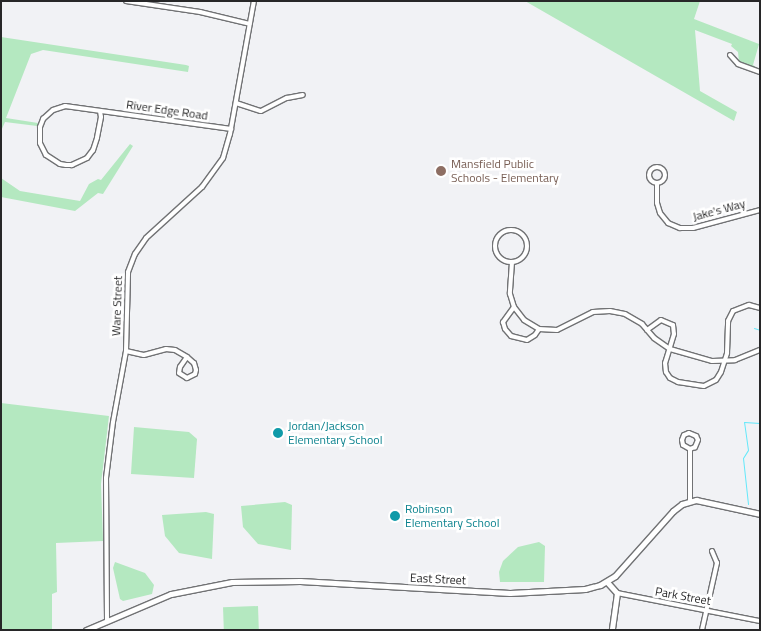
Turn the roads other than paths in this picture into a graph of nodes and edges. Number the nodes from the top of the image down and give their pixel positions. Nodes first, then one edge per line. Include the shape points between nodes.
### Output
1 (126, 1) edge
2 (254, 1) edge
3 (145, 2) edge
4 (250, 24) junction
5 (730, 55) dead end
6 (760, 72) edge
7 (303, 95) dead end
8 (236, 103) junction
9 (100, 111) junction
10 (231, 129) junction
11 (657, 183) junction
12 (760, 210) edge
13 (512, 262) junction
14 (514, 307) junction
15 (760, 308) edge
16 (539, 329) junction
17 (647, 330) junction
18 (670, 349) junction
19 (760, 350) edge
20 (126, 351) junction
21 (187, 357) junction
22 (724, 362) junction
23 (690, 449) junction
24 (690, 501) junction
25 (760, 514) edge
26 (712, 551) dead end
27 (607, 582) junction
28 (618, 594) junction
29 (708, 610) junction
30 (107, 620) junction
31 (760, 620) edge
32 (86, 630) edge
33 (612, 630) edge
34 (702, 630) edge

1 - 3 street
2 - 4 street, Ware Street
3 - 4 street
4 - 8 street, Ware Street
5 - 6 street via 735,62
7 - 8 street via 287,98 263,111
8 - 10 street, Ware Street
9 - 9 street, River Edge Road via 65,106 53,110 40,127 40,143 46,155 60,164 72,165 87,158 94,150 102,117
9 - 10 street, River Edge Road
10 - 20 street, Ware Street via 226,150 216,170 146,238 135,254 127,280
11 - 11 street, Jake's Way via 662,182 666,174 664,169 656,166 649,171 649,176
11 - 12 street, Jake's Way via 660,213 668,223 680,228 693,228
13 - 13 street via 523,257 527,244 522,236 511,231 499,236 495,247 500,258
13 - 14 street via 510,286
14 - 16 street via 524,320
14 - 16 street via 503,322 511,336 527,340
15 - 22 street via 745,305 734,311 728,321
16 - 17 street via 557,330 601,310 624,314
17 - 18 street
17 - 18 street via 661,320 671,323 675,330
18 - 22 street
18 - 22 street via 665,363 666,372 670,378 685,385 712,383 719,376
19 - 22 street
20 - 21 street via 144,355 166,349
20 - 30 street, Ware Street via 106,478
21 - 21 street via 196,370 186,378 179,373
23 - 23 street via 683,445 682,440 689,433 698,440
23 - 24 street
24 - 25 main road via 713,502
24 - 27 main road, East Street via 673,511 633,558
26 - 29 street via 717,564
27 - 28 main road
27 - 30 main road, East Street via 593,588 570,591 510,593 300,581 232,582 171,594
28 - 29 street, Park Street
28 - 33 main road
29 - 31 street, Park Street
29 - 34 street
30 - 32 main road, East Street

